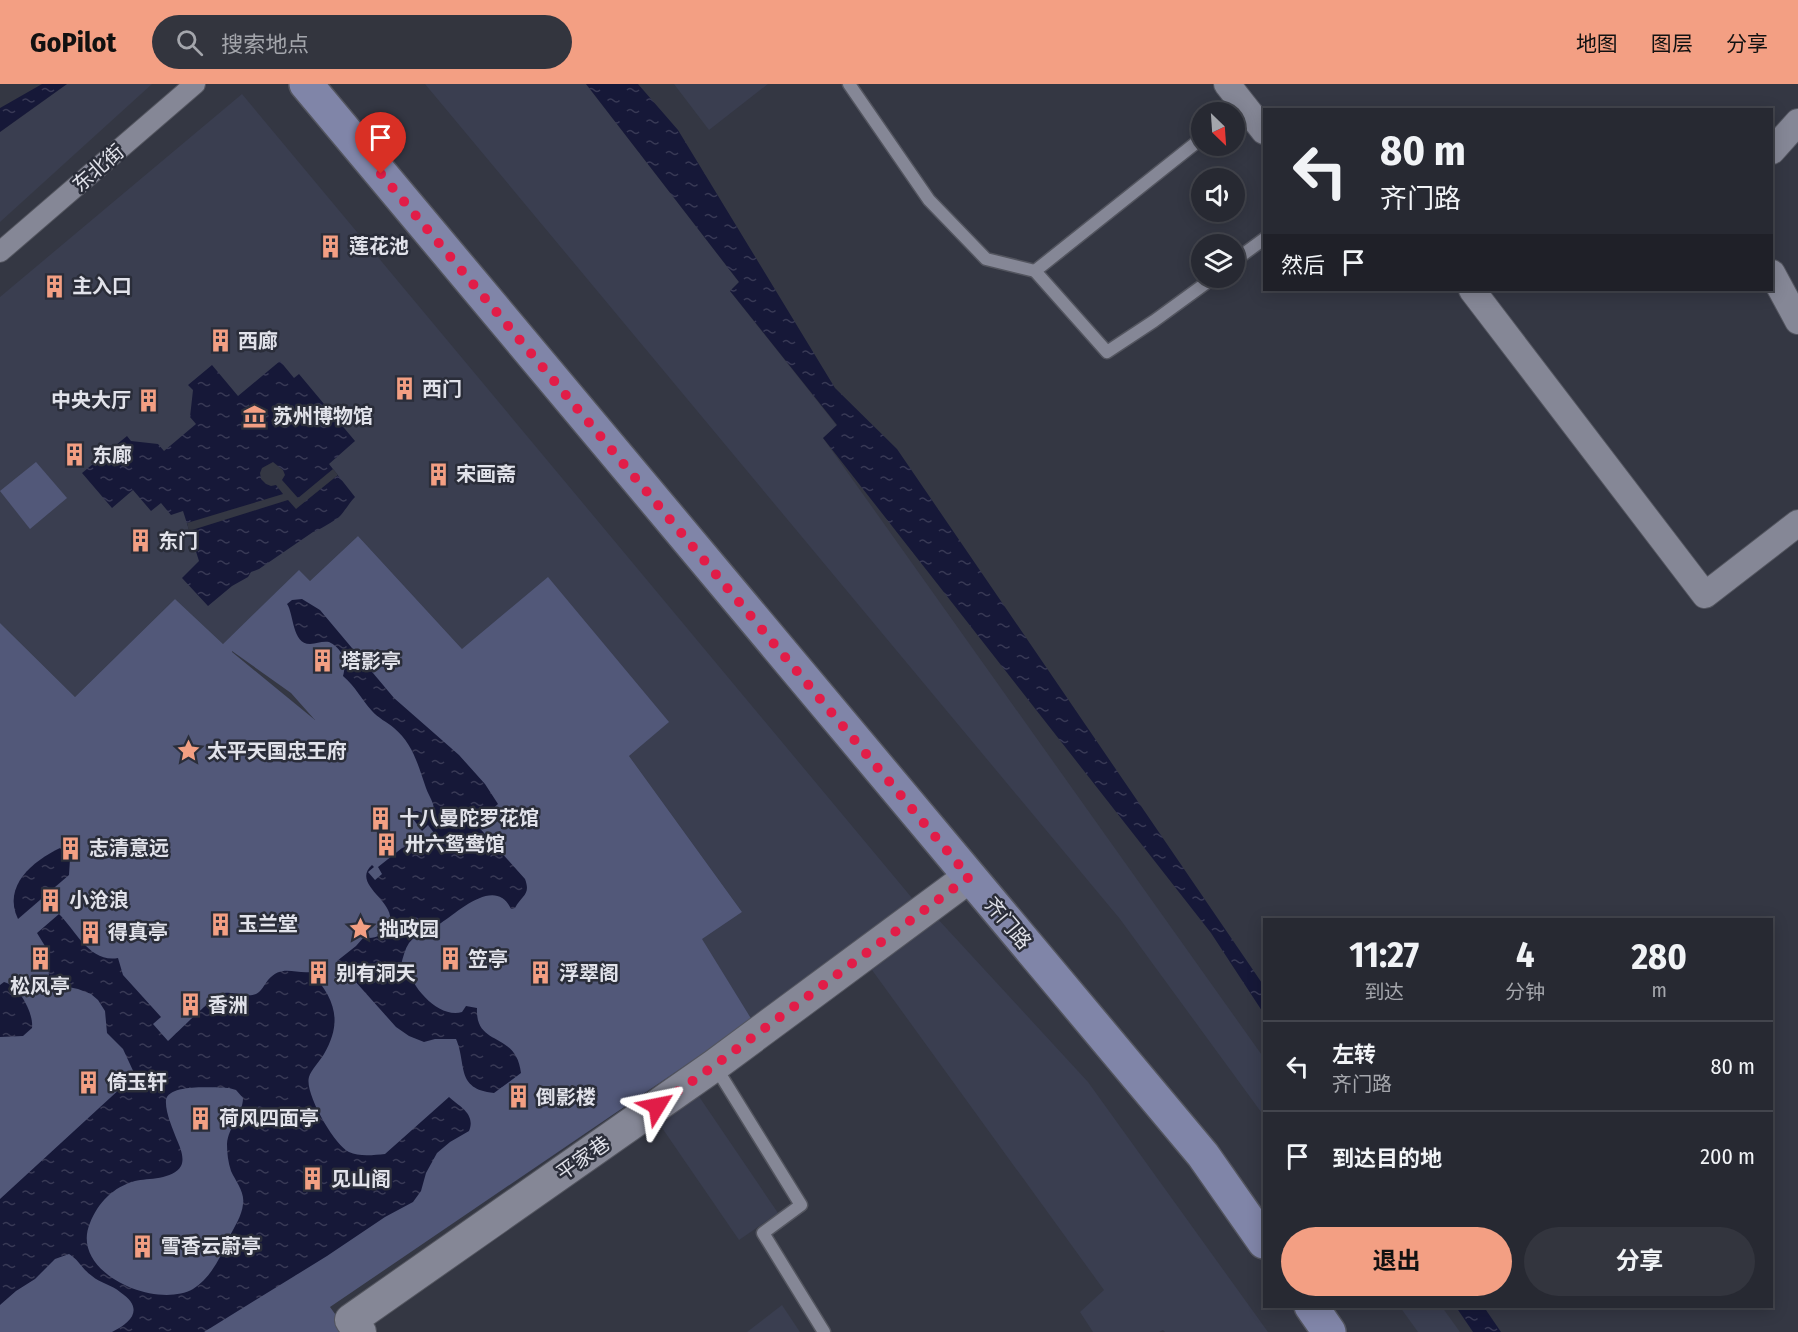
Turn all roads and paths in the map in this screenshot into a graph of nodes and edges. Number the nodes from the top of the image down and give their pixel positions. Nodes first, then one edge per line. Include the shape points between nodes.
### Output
1 (195, 84) edge
2 (306, 84) edge
3 (849, 84) edge
4 (1227, 84) edge
5 (1236, 102) edge
6 (1245, 114) edge
7 (1798, 122) edge
8 (1263, 130) edge
9 (1191, 147) edge
10 (1773, 149) edge
11 (1263, 240) edge
12 (0, 252) edge
13 (1245, 253) edge
14 (1035, 271) junction
15 (1773, 275) edge
16 (1199, 288) edge
17 (1473, 291) edge
18 (1798, 321) edge
19 (1798, 523) edge
20 (969, 877) junction
21 (715, 1065) junction
22 (1263, 1241) edge
23 (1312, 1308) edge
24 (360, 1332) edge
25 (824, 1332) edge
26 (1329, 1332) edge

1 - 12 street, 东北街
2 - 20 main road, 齐门路
3 - 14 lane via 928,200 986,259
4 - 5 street
6 - 8 street
7 - 10 street
9 - 14 lane
11 - 13 lane
14 - 16 lane via 1107,352
15 - 18 street
17 - 19 street via 1705,595
20 - 21 street, 平家巷
20 - 22 main road, 齐门路 via 1203,1155
21 - 24 street, 平家巷 via 351,1320
21 - 25 lane via 801,1205 762,1233
23 - 26 main road

